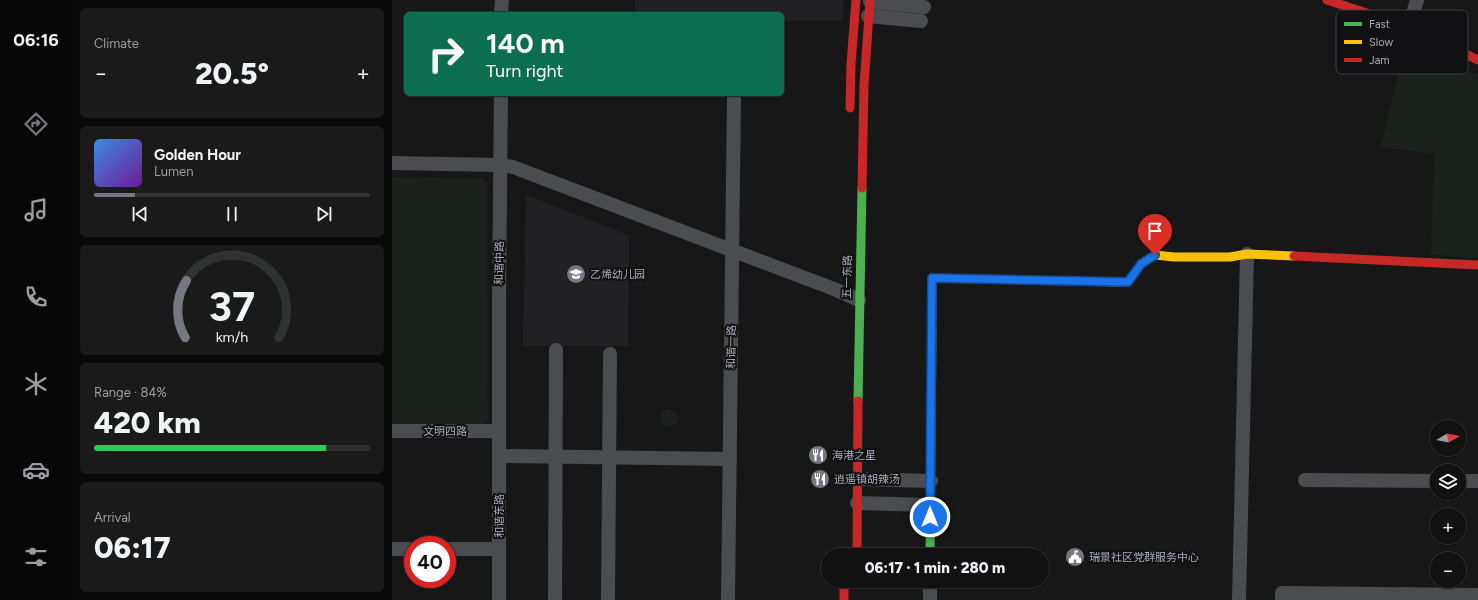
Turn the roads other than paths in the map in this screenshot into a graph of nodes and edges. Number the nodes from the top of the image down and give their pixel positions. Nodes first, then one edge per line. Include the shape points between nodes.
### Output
1 (502, 0) edge
2 (1327, 0) edge
3 (1417, 0) edge
4 (865, 1) edge
5 (1357, 10) edge
6 (1414, 10) edge
7 (502, 12) edge
8 (868, 16) junction
9 (1468, 55) edge
10 (1478, 60) edge
11 (501, 96) edge
12 (734, 96) edge
13 (850, 118) dead end
14 (392, 163) edge
15 (500, 165) junction
16 (732, 250) junction
17 (1247, 254) junction
18 (1478, 265) edge
19 (850, 296) junction
20 (556, 350) dead end
21 (610, 354) dead end
22 (392, 431) edge
23 (499, 432) junction
24 (499, 456) junction
25 (555, 457) junction
26 (609, 458) junction
27 (730, 459) junction
28 (857, 479) junction
29 (1305, 480) dead end
30 (931, 481) junction
31 (1430, 481) edge
32 (1466, 481) edge
33 (1478, 481) edge
34 (856, 503) junction
35 (930, 505) junction
36 (856, 548) edge
37 (930, 548) edge
38 (392, 549) edge
39 (404, 549) edge
40 (456, 549) edge
41 (499, 550) junction
42 (844, 588) edge
43 (930, 588) edge
44 (1478, 595) edge
45 (499, 600) edge
46 (555, 600) edge
47 (608, 600) edge
48 (728, 600) edge
49 (844, 600) edge
50 (930, 600) edge
51 (1239, 600) edge
52 (1282, 600) edge

1 - 7 street
2 - 5 street
3 - 6 street
4 - 8 street, 五一东路
4 - 8 street via 922,14
4 - 13 street via 851,64
8 - 19 street, 五一东路
9 - 10 street
11 - 15 street, 和谐中路
12 - 16 street, 和谐一路
14 - 15 street
15 - 16 street via 529,172
15 - 23 street, 和谐中路
16 - 19 street
16 - 27 street, 和谐一路
17 - 18 street
17 - 30 street via 1230,257 1155,255 1141,264 1128,282 932,278
17 - 51 street
19 - 28 street, 五一东路
20 - 25 street
21 - 26 street
22 - 23 street, 文明四路
23 - 24 street, 和谐东路
24 - 25 street
24 - 41 street, 和谐东路
25 - 26 street
25 - 46 street
26 - 27 street
26 - 47 street
27 - 48 street, 和谐一路
28 - 30 street
28 - 34 street, 五一东路
29 - 31 street
30 - 35 street
32 - 33 street
34 - 35 street
34 - 36 street, 五一东路
35 - 37 street
38 - 39 street
40 - 41 street
41 - 45 street, 和谐东路
42 - 49 street
43 - 50 street
44 - 52 street via 1282,593

